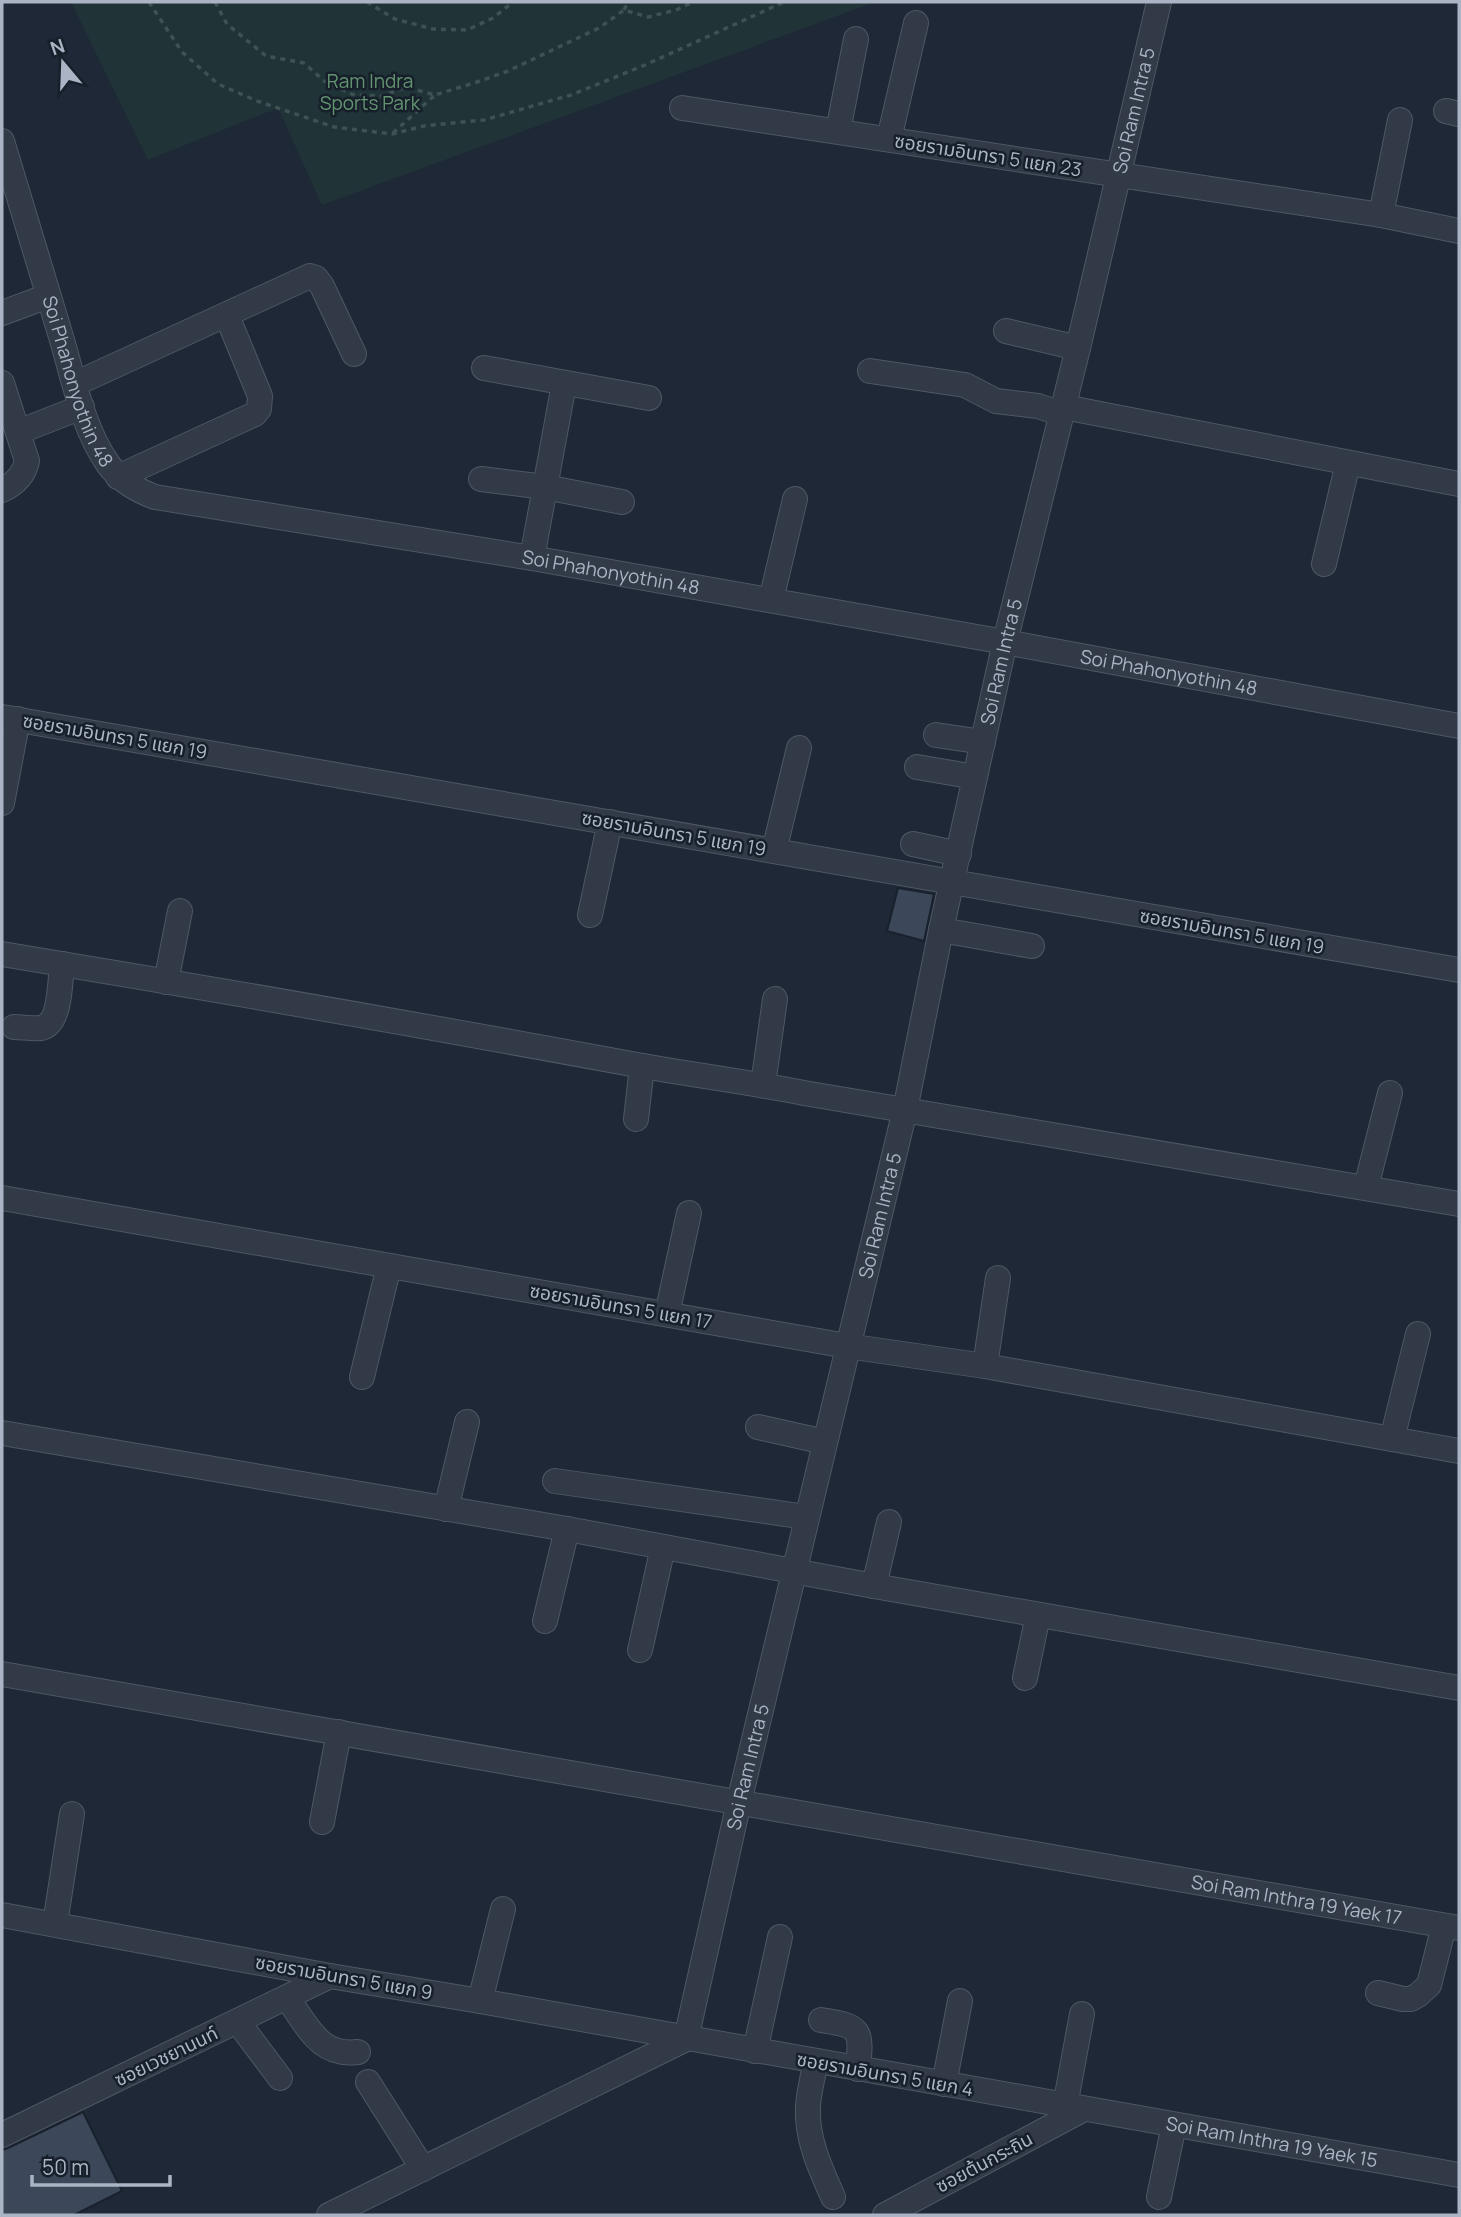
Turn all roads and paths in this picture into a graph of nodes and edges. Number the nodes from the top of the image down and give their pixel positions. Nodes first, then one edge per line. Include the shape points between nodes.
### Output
1 (149, 2) edge
2 (215, 2) edge
3 (367, 2) edge
4 (513, 2) edge
5 (628, 2) edge
6 (693, 2) edge
7 (784, 2) edge
8 (1159, 2) edge
9 (624, 10) junction
10 (916, 23) dead end
11 (856, 38) dead end
12 (435, 95) junction
13 (682, 108) dead end
14 (1399, 120) dead end
15 (838, 131) junction
16 (392, 134) junction
17 (889, 139) junction
18 (2, 141) edge
19 (6, 170) edge
20 (1119, 176) junction
21 (1381, 215) junction
22 (1459, 231) edge
23 (48, 296) junction
24 (2, 313) edge
25 (227, 316) junction
26 (1006, 331) dead end
27 (1078, 348) junction
28 (354, 354) dead end
29 (484, 369) dead end
30 (870, 371) dead end
31 (2, 383) edge
32 (564, 384) junction
33 (78, 395) junction
34 (649, 398) dead end
35 (1063, 410) junction
36 (18, 432) junction
37 (1348, 463) junction
38 (118, 477) junction
39 (481, 478) dead end
40 (1459, 484) edge
41 (545, 487) junction
42 (2, 490) edge
43 (795, 499) dead end
44 (622, 502) dead end
45 (532, 558) junction
46 (1324, 564) dead end
47 (771, 600) junction
48 (1005, 642) junction
49 (10, 718) edge
50 (1459, 726) edge
51 (936, 735) dead end
52 (983, 742) junction
53 (799, 748) dead end
54 (917, 767) dead end
55 (975, 777) junction
56 (2, 803) edge
57 (610, 822) junction
58 (913, 844) dead end
59 (774, 851) junction
60 (959, 854) junction
61 (952, 882) junction
62 (180, 911) dead end
63 (590, 915) dead end
64 (941, 930) junction
65 (1032, 946) dead end
66 (2, 954) edge
67 (62, 964) junction
68 (1459, 970) edge
69 (166, 982) junction
70 (775, 999) dead end
71 (14, 1027) dead end
72 (642, 1066) junction
73 (763, 1085) junction
74 (1390, 1093) dead end
75 (905, 1110) junction
76 (636, 1119) dead end
77 (1367, 1187) junction
78 (2, 1198) edge
79 (1459, 1204) edge
80 (689, 1213) dead end
81 (388, 1266) junction
82 (998, 1278) dead end
83 (667, 1314) junction
84 (1418, 1334) dead end
85 (847, 1346) junction
86 (985, 1366) junction
87 (362, 1377) dead end
88 (467, 1422) dead end
89 (758, 1427) dead end
90 (2, 1433) edge
91 (1392, 1439) junction
92 (825, 1441) junction
93 (1459, 1451) edge
94 (555, 1481) dead end
95 (446, 1509) junction
96 (806, 1517) junction
97 (889, 1522) dead end
98 (567, 1530) junction
99 (663, 1547) junction
100 (795, 1572) junction
101 (874, 1586) junction
102 (1038, 1615) junction
103 (545, 1621) dead end
104 (640, 1650) dead end
105 (2, 1674) edge
106 (1025, 1678) dead end
107 (1459, 1688) edge
108 (339, 1732) junction
109 (739, 1802) junction
110 (72, 1814) dead end
111 (322, 1822) dead end
112 (503, 1909) dead end
113 (2, 1915) edge
114 (55, 1924) junction
115 (1452, 1927) edge
116 (780, 1937) dead end
117 (330, 1976) junction
118 (1378, 1993) dead end
119 (287, 1998) junction
120 (480, 2000) junction
121 (960, 2001) dead end
122 (1083, 2014) dead end
123 (821, 2020) dead end
124 (238, 2022) junction
125 (686, 2039) junction
126 (755, 2051) junction
127 (358, 2052) dead end
128 (816, 2061) junction
129 (858, 2069) junction
130 (280, 2078) dead end
131 (368, 2082) dead end
132 (944, 2084) junction
133 (1074, 2108) junction
134 (1174, 2125) junction
135 (2, 2135) edge
136 (423, 2169) junction
137 (1459, 2175) edge
138 (833, 2197) dead end
139 (1159, 2197) dead end
140 (923, 2206) edge
141 (329, 2215) edge
142 (885, 2215) edge

1 - 16 path via 182,52 218,84 334,127
2 - 12 path via 227,24 265,56 304,63 324,81 354,95 382,96 406,87
3 - 4 path via 395,19 433,29 467,30
5 - 9 path
6 - 9 path via 648,17
7 - 16 path via 571,95 484,120
8 - 20 street, Soi Ram Intra 5
9 - 12 path via 599,28 508,71
10 - 17 street
11 - 15 street
12 - 16 path
13 - 15 street, ซอยรามอินทรา 5 แยก 23
14 - 21 street
15 - 17 street, ซอยรามอินทรา 5 แยก 23
17 - 20 street, ซอยรามอินทรา 5 แยก 23
18 - 19 street, Soi Phahonyothin 48
19 - 23 street, Soi Phahonyothin 48
20 - 21 street, ซอยรามอินทรา 5 แยก 23
20 - 27 street, Soi Ram Intra 5
21 - 22 street, ซอยรามอินทรา 5 แยก 23
23 - 24 street
23 - 33 street, Soi Phahonyothin 48
25 - 28 street via 310,276 322,286
25 - 33 street
25 - 38 street via 260,396 259,409
26 - 27 street
27 - 35 street, Soi Ram Intra 5
29 - 32 street
30 - 35 street via 965,385 996,401
31 - 36 street
32 - 34 street
32 - 41 street
33 - 36 street
33 - 38 street, Soi Phahonyothin 48 via 100,451
35 - 37 street
35 - 48 street, Soi Ram Intra 5
36 - 42 street via 27,461 19,478
37 - 40 street
37 - 46 street
38 - 45 street, Soi Phahonyothin 48 via 155,497
39 - 41 street
41 - 44 street
41 - 45 street
43 - 47 street
45 - 47 street, Soi Phahonyothin 48
47 - 48 street, Soi Phahonyothin 48
48 - 50 street, Soi Phahonyothin 48
48 - 52 street, Soi Ram Intra 5
49 - 56 street
49 - 57 street, ซอยรามอินทรา 5 แยก 19
51 - 52 street
52 - 55 street, Soi Ram Intra 5
53 - 59 street
54 - 55 street
55 - 60 street, Soi Ram Intra 5
57 - 59 street, ซอยรามอินทรา 5 แยก 19
57 - 63 street
58 - 60 street
59 - 61 street, ซอยรามอินทรา 5 แยก 19
60 - 61 street, Soi Ram Intra 5
61 - 64 street, Soi Ram Intra 5
61 - 68 street, ซอยรามอินทรา 5 แยก 19
62 - 69 street
64 - 65 street
64 - 75 street, Soi Ram Intra 5
66 - 67 street
67 - 69 street
67 - 71 street via 50,1025
69 - 72 street
70 - 73 street
72 - 73 street
72 - 76 street
73 - 75 street
74 - 77 street
75 - 77 street
75 - 85 street, Soi Ram Intra 5
77 - 79 street
78 - 81 street, ซอยรามอินทรา 5 แยก 17
80 - 83 street
81 - 83 street, ซอยรามอินทรา 5 แยก 17
81 - 87 street
82 - 86 street
83 - 85 street, ซอยรามอินทรา 5 แยก 17
84 - 91 street
85 - 86 street, ซอยรามอินทรา 5 แยก 17
85 - 92 street, Soi Ram Intra 5
86 - 91 street, ซอยรามอินทรา 5 แยก 17
88 - 95 street
89 - 92 street
90 - 95 street
91 - 93 street, ซอยรามอินทรา 5 แยก 17
92 - 96 street, Soi Ram Intra 5
94 - 96 street
95 - 98 street
96 - 100 street, Soi Ram Intra 5
97 - 101 street
98 - 99 street
98 - 103 street
99 - 100 street
99 - 104 street
100 - 101 street
100 - 109 street, Soi Ram Intra 5
101 - 102 street
102 - 106 street
102 - 107 street
105 - 108 street, Soi Ram Inthra 19 Yaek 17
108 - 109 street, Soi Ram Inthra 19 Yaek 17
108 - 111 street
109 - 115 street, Soi Ram Inthra 19 Yaek 17
109 - 125 street, Soi Ram Intra 5
110 - 114 street
112 - 120 street
113 - 114 street, ซอยรามอินทรา 5 แยก 9
114 - 117 street, ซอยรามอินทรา 5 แยก 9
115 - 118 street via 1429,1985 1419,1995 1403,1999
116 - 126 street
117 - 119 street, ซอยเวชยานนท์
117 - 120 street, ซอยรามอินทรา 5 แยก 9
119 - 124 street, ซอยเวชยานนท์
119 - 127 street via 322,2045 344,2054
120 - 125 street, ซอยรามอินทรา 5 แยก 9
121 - 132 street
122 - 133 street
123 - 129 street via 846,2024 858,2034
124 - 130 street
124 - 135 street, ซอยเวชยานนท์
125 - 126 street, ซอยรามอินทรา 5 แยก 4
125 - 136 street
126 - 128 street, ซอยรามอินทรา 5 แยก 4
128 - 129 street, ซอยรามอินทรา 5 แยก 4
128 - 138 street via 808,2106 809,2132
129 - 132 street, ซอยรามอินทรา 5 แยก 4
131 - 136 street
132 - 133 street, ซอยรามอินทรา 5 แยก 4
133 - 134 street, Soi Ram Inthra 19 Yaek 15
133 - 140 street, ซอยต้นกระถิน
134 - 137 street, Soi Ram Inthra 19 Yaek 15
134 - 139 street
136 - 141 street
140 - 142 street, ซอยต้นกระถิน

